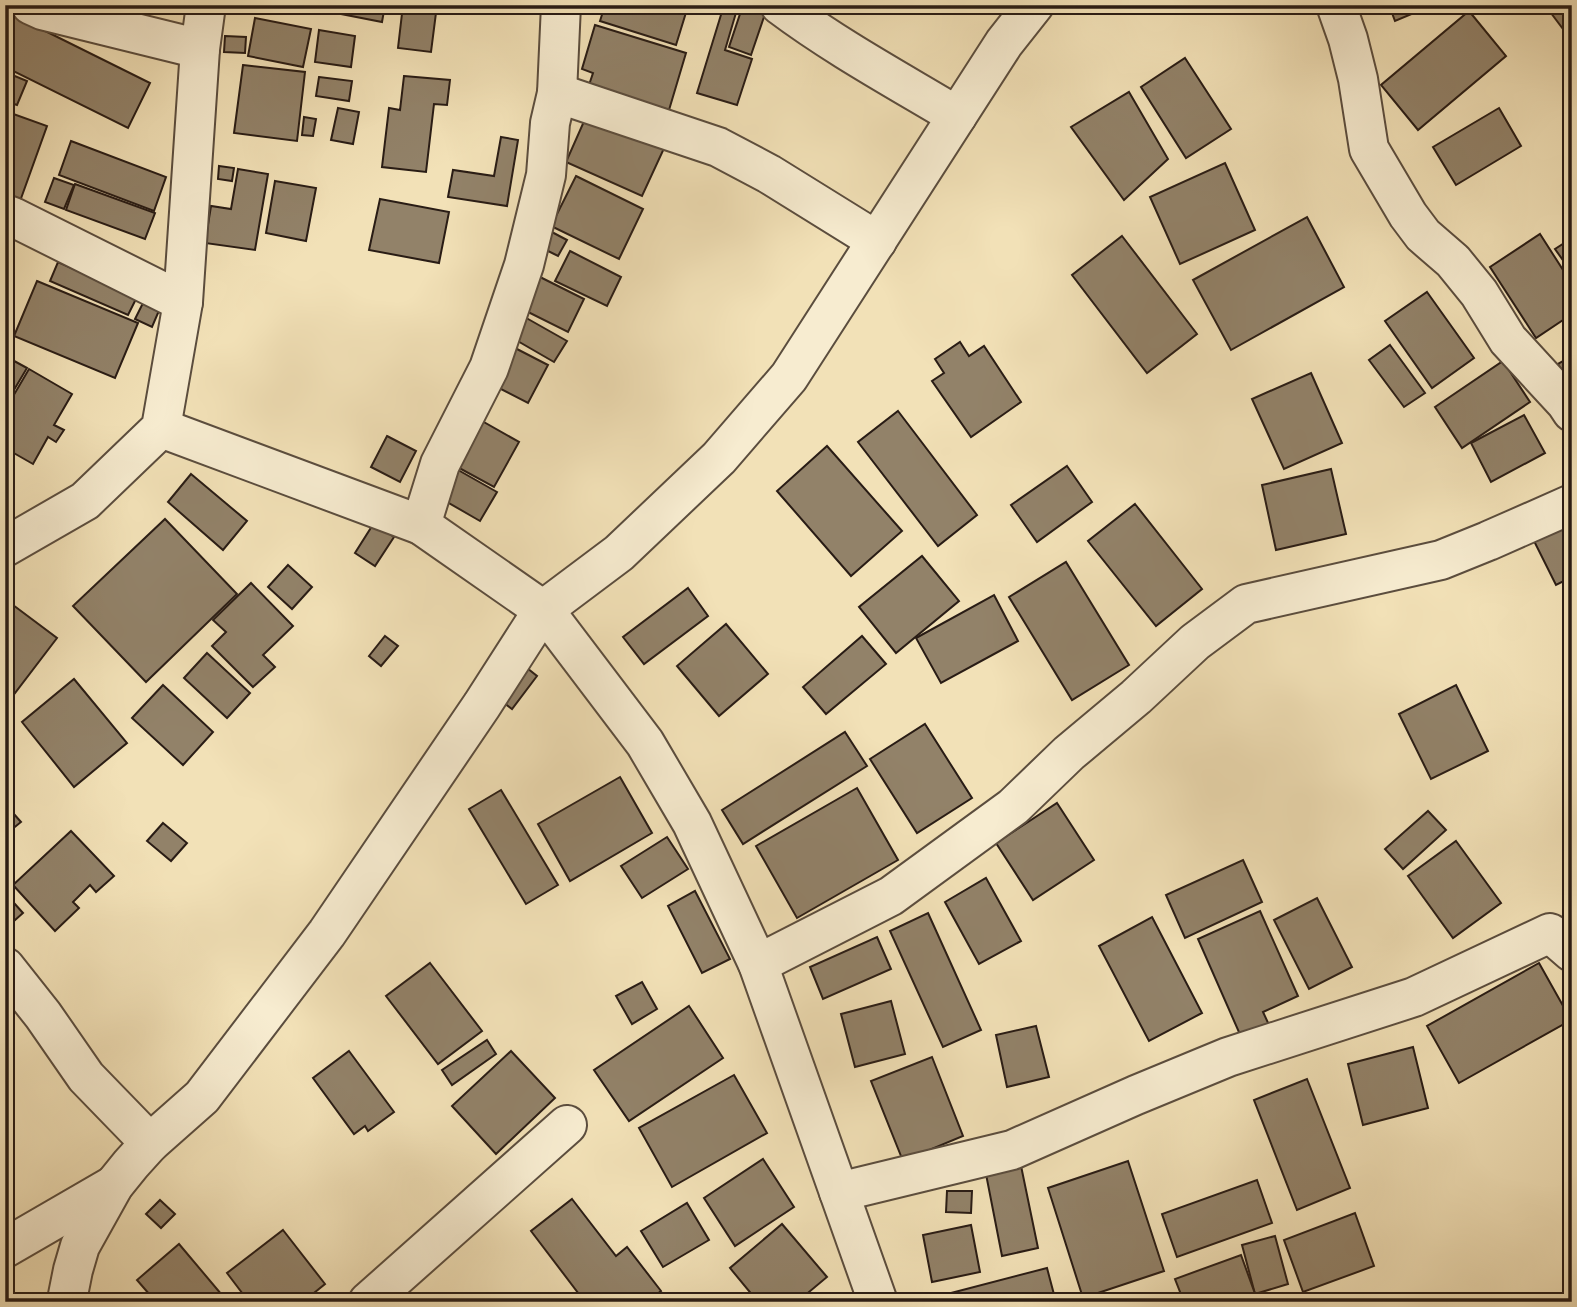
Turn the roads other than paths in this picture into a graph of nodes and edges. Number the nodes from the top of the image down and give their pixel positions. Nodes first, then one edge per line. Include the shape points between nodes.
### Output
1 (31, 5) edge
2 (206, 5) edge
3 (561, 5) edge
4 (780, 5) edge
5 (1034, 5) edge
6 (1336, 5) edge
7 (200, 50) junction
8 (557, 93) junction
9 (957, 116) junction
10 (5, 215) edge
11 (877, 241) junction
12 (183, 302) junction
13 (1572, 412) edge
14 (161, 428) junction
15 (1572, 504) edge
16 (421, 525) junction
17 (5, 547) edge
18 (543, 610) junction
19 (1572, 952) edge
20 (758, 964) junction
21 (5, 967) edge
22 (567, 1125) dead end
23 (150, 1143) junction
24 (114, 1185) junction
25 (839, 1192) junction
26 (5, 1248) edge
27 (70, 1302) edge
28 (368, 1302) edge
29 (878, 1302) edge

1 - 7 street
2 - 7 street
3 - 8 street
4 - 9 street
5 - 9 street
6 - 13 street via 1358,79 1369,149 1423,235 1453,261 1508,340
7 - 12 street
8 - 11 street via 718,147
8 - 16 street via 546,175 524,265 488,368 440,464
9 - 11 street
10 - 12 street
11 - 18 street via 789,377 719,458 619,553
12 - 14 street
14 - 16 street
14 - 17 street via 85,501
15 - 20 street via 1441,559 1246,604 1195,642 1013,807 891,896
16 - 18 street
18 - 20 street via 645,743 692,824
18 - 23 street via 327,933 202,1097
19 - 25 street via 1550,933 1414,997 1228,1057 1013,1150
20 - 25 street
21 - 23 street via 86,1077
22 - 28 street
23 - 24 street
24 - 26 street
24 - 27 street via 80,1247
25 - 29 street

